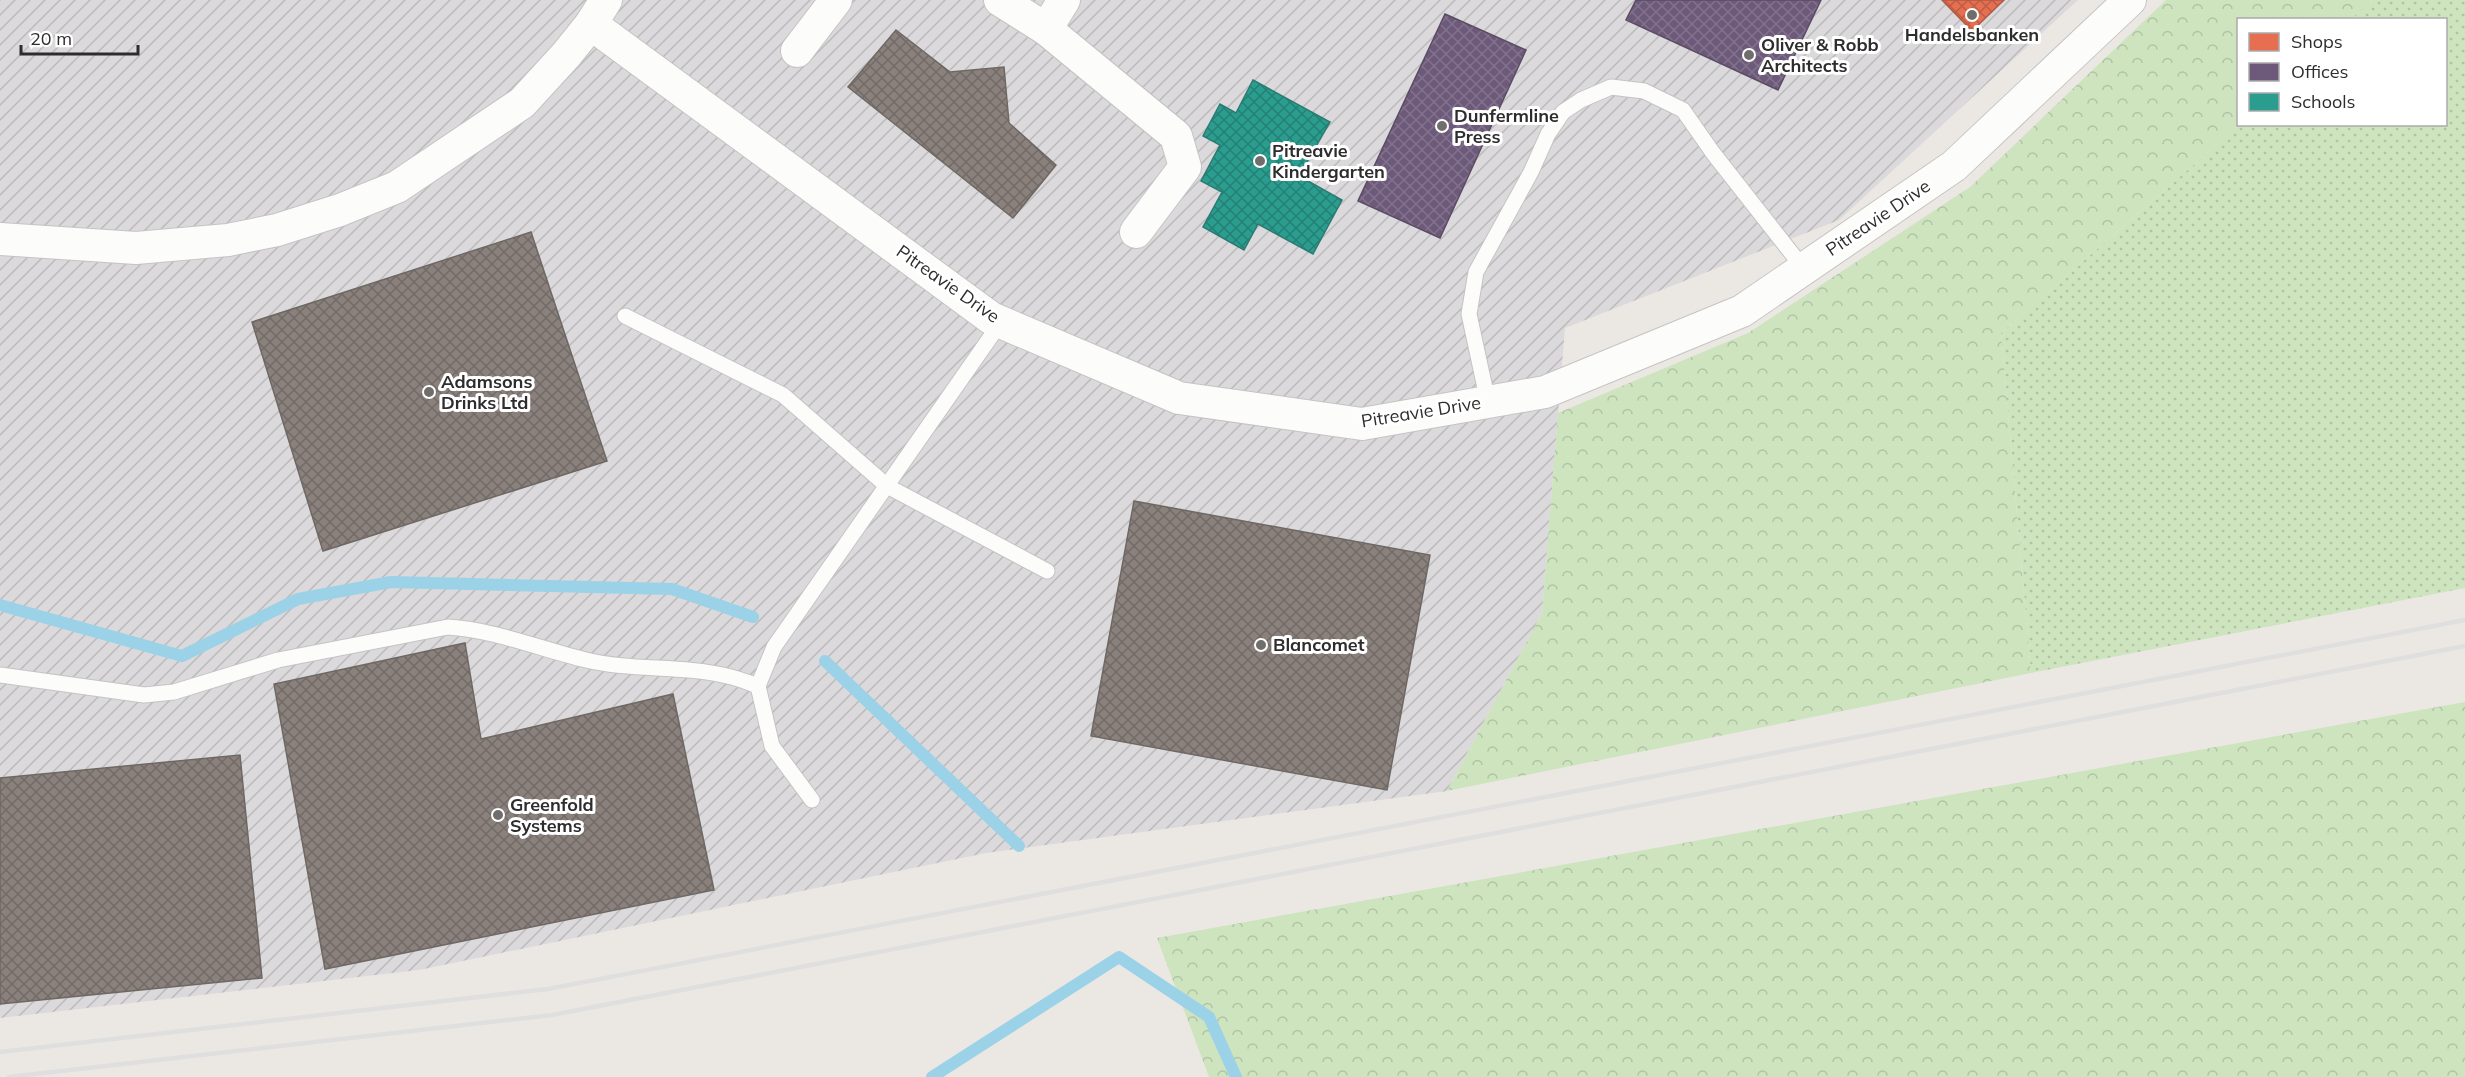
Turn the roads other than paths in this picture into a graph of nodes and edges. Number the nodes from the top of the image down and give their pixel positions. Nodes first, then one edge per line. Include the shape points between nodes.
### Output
1 (836, 0) edge
2 (1000, 0) edge
3 (1064, 0) edge
4 (2130, 0) edge
5 (598, 12) edge
6 (1046, 29) junction
7 (797, 51) dead end
8 (1136, 232) dead end
9 (0, 239) edge
10 (1804, 269) junction
11 (625, 316) dead end
12 (1001, 322) junction
13 (1488, 402) junction
14 (887, 486) junction
15 (1047, 572) dead end
16 (0, 675) edge
17 (758, 686) junction
18 (812, 800) dead end

1 - 7 street
2 - 6 street
3 - 6 street
4 - 10 street, Pitreavie Drive via 1954,166
5 - 9 street via 566,55 522,103 397,187 340,210 277,230 228,240 136,248
5 - 12 street, Pitreavie Drive
6 - 8 street via 1176,136 1185,167
10 - 13 street, Pitreavie Drive via 1742,311 1545,392
10 - 13 lane via 1683,110 1644,91 1611,87 1563,112 1476,272 1469,314
11 - 14 lane via 783,395
12 - 13 street, Pitreavie Drive via 1179,398 1362,424
12 - 14 lane
14 - 15 lane
14 - 17 lane via 774,647
16 - 17 lane via 144,695 174,692 278,660 448,627 473,629 586,660 726,676
17 - 18 lane via 772,746

